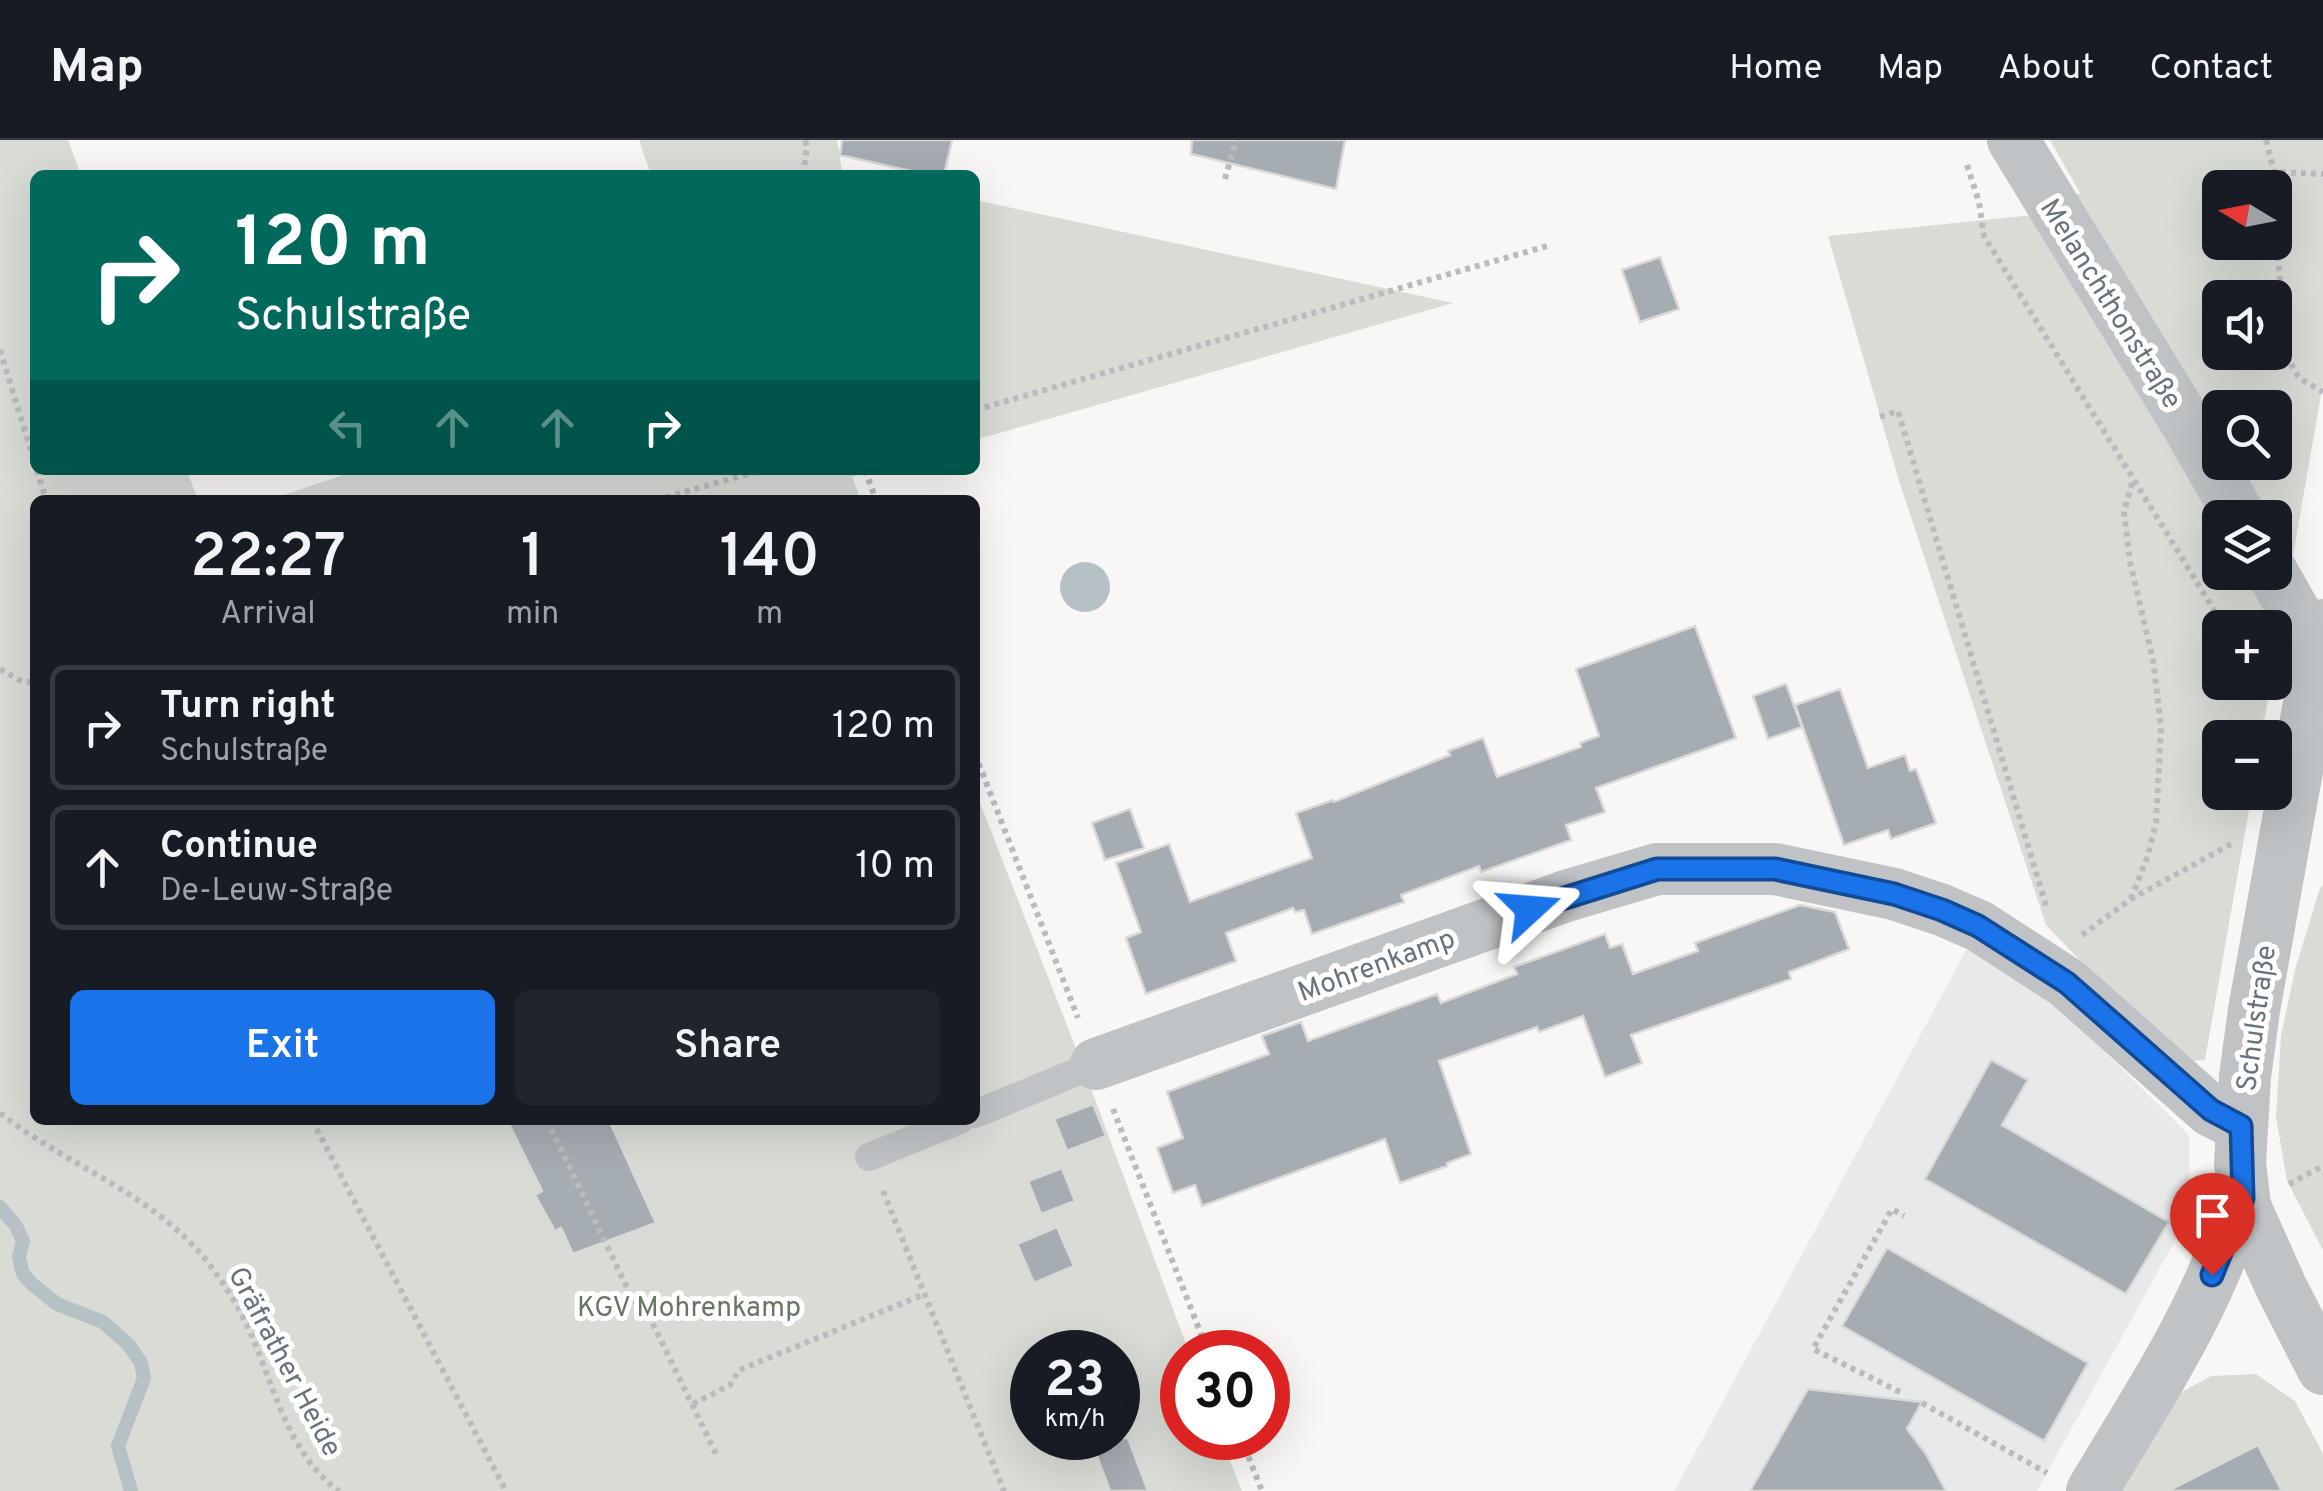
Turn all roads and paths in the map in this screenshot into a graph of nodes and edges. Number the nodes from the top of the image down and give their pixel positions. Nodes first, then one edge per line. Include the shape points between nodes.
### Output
1 (805, 140) edge
2 (1236, 140) edge
3 (2266, 140) edge
4 (1989, 148) edge
5 (803, 170) edge
6 (2274, 170) edge
7 (2292, 173) edge
8 (2323, 174) edge
9 (1225, 178) dead end
10 (1547, 246) dead end
11 (2279, 260) edge
12 (0, 350) edge
13 (2323, 392) edge
14 (980, 409) edge
15 (1880, 417) dead end
16 (30, 448) edge
17 (744, 475) edge
18 (2133, 480) junction
19 (674, 495) edge
20 (2231, 500) edge
21 (2284, 590) edge
22 (2214, 610) edge
23 (2321, 647) edge
24 (0, 669) edge
25 (30, 681) edge
26 (2243, 837) dead end
27 (2132, 899) junction
28 (2063, 967) junction
29 (1096, 1064) joint
30 (980, 1112) edge
31 (0, 1113) edge
32 (315, 1125) edge
33 (549, 1125) edge
34 (948, 1125) edge
35 (2241, 1126) junction
36 (869, 1157) joint
37 (2243, 1198) junction
38 (1904, 1216) dead end
39 (924, 1294) junction
40 (2323, 1369) edge
41 (1900, 1392) dead end
42 (1922, 1402) dead end
43 (693, 1404) junction
44 (718, 1458) dead end
45 (1250, 1460) edge
46 (2070, 1482) edge
47 (338, 1491) edge
48 (506, 1491) edge
49 (1004, 1491) edge
50 (1262, 1491) edge

1 - 5 path
2 - 9 path
3 - 6 path
4 - 18 path via 1979,202 1984,236
4 - 20 street, Melanchthonstraße via 2188,426
7 - 8 path
10 - 14 path
11 - 13 path via 2284,352 2299,378
12 - 16 path
15 - 28 path via 1898,411
17 - 19 path
18 - 22 path
18 - 27 path via 2124,512 2161,727 2156,822
21 - 23 street
23 - 35 street, Schulstraße via 2271,905
24 - 25 path
26 - 27 path
27 - 28 path
28 - 29 street, Mohrenkamp via 1894,894 1775,869 1657,869
28 - 35 street, Mohrenkamp via 2211,1110
29 - 30 lane
31 - 47 path, Gräfrather Heide via 140,1201 204,1258 249,1329 295,1440
32 - 48 path
33 - 43 path via 632,1298 652,1322
34 - 36 lane
35 - 37 street, Schulstraße
36 - 39 path
37 - 40 street, Schulstraße
37 - 46 street via 2172,1356
38 - 41 path via 1892,1209 1813,1349
39 - 43 path via 738,1370 730,1386
39 - 49 path
42 - 46 path
43 - 44 path
45 - 50 path

